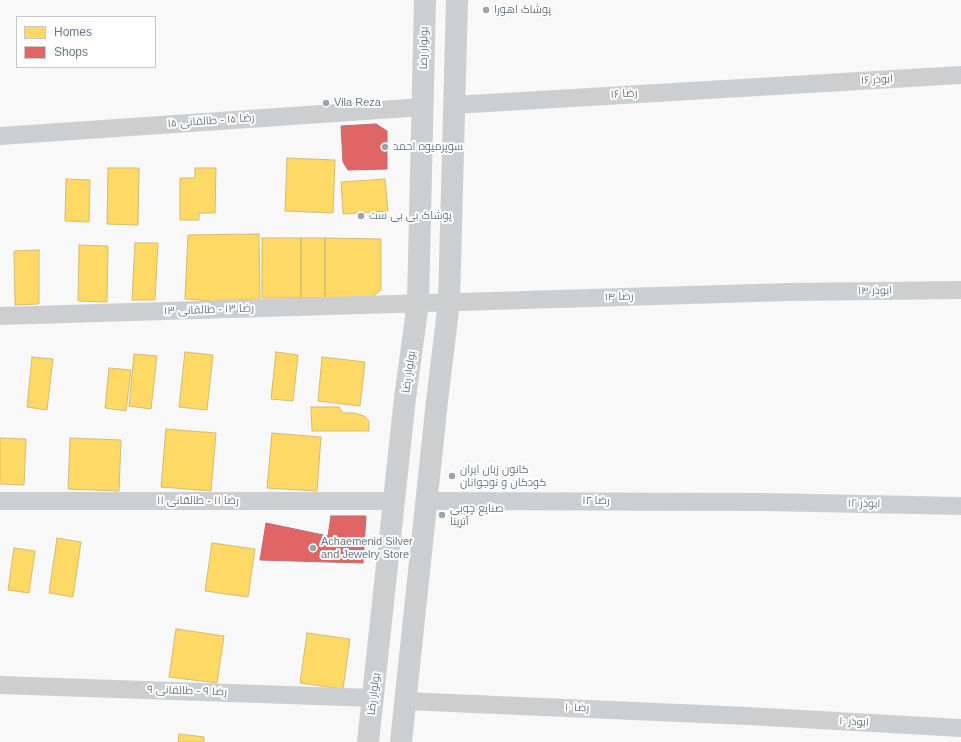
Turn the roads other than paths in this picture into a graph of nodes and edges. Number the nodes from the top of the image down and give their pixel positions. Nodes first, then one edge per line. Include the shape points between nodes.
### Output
1 (425, 0) edge
2 (457, 0) edge
3 (961, 75) edge
4 (794, 84) joint
5 (454, 105) junction
6 (423, 107) junction
7 (0, 136) edge
8 (961, 290) edge
9 (788, 292) joint
10 (449, 302) junction
11 (418, 303) junction
12 (0, 316) edge
13 (0, 500) edge
14 (395, 501) junction
15 (426, 501) junction
16 (766, 502) joint
17 (961, 506) edge
18 (0, 685) edge
19 (374, 698) junction
20 (406, 701) junction
21 (748, 716) joint
22 (961, 728) edge
23 (368, 742) edge
24 (400, 742) edge

1 - 6 street, بولوار رضا
2 - 5 street
3 - 4 street, ابوذر ۱۶
4 - 5 street, رضا ۱۶
5 - 10 street
6 - 7 street, رضا ۱۵ - طالقانی ۱۵
6 - 11 street, بولوار رضا
8 - 9 street, ابوذر ۱۴
9 - 10 street, رضا ۱۴
10 - 11 street, رضا ۱۴
10 - 15 street
11 - 12 street, رضا ۱۳ - طالقانی ۱۳
11 - 14 street, بولوار رضا
13 - 14 street, رضا ۱۱ - طالقانی ۱۱
14 - 19 street, بولوار رضا
15 - 16 street, رضا ۱۲
15 - 20 street
16 - 17 street, ابوذر ۱۲
18 - 19 street, رضا ۹ - طالقانی ۹
19 - 20 street
19 - 23 street, بولوار رضا
20 - 21 street, رضا ۱۰
20 - 24 street
21 - 22 street, ابوذر ۱۰

